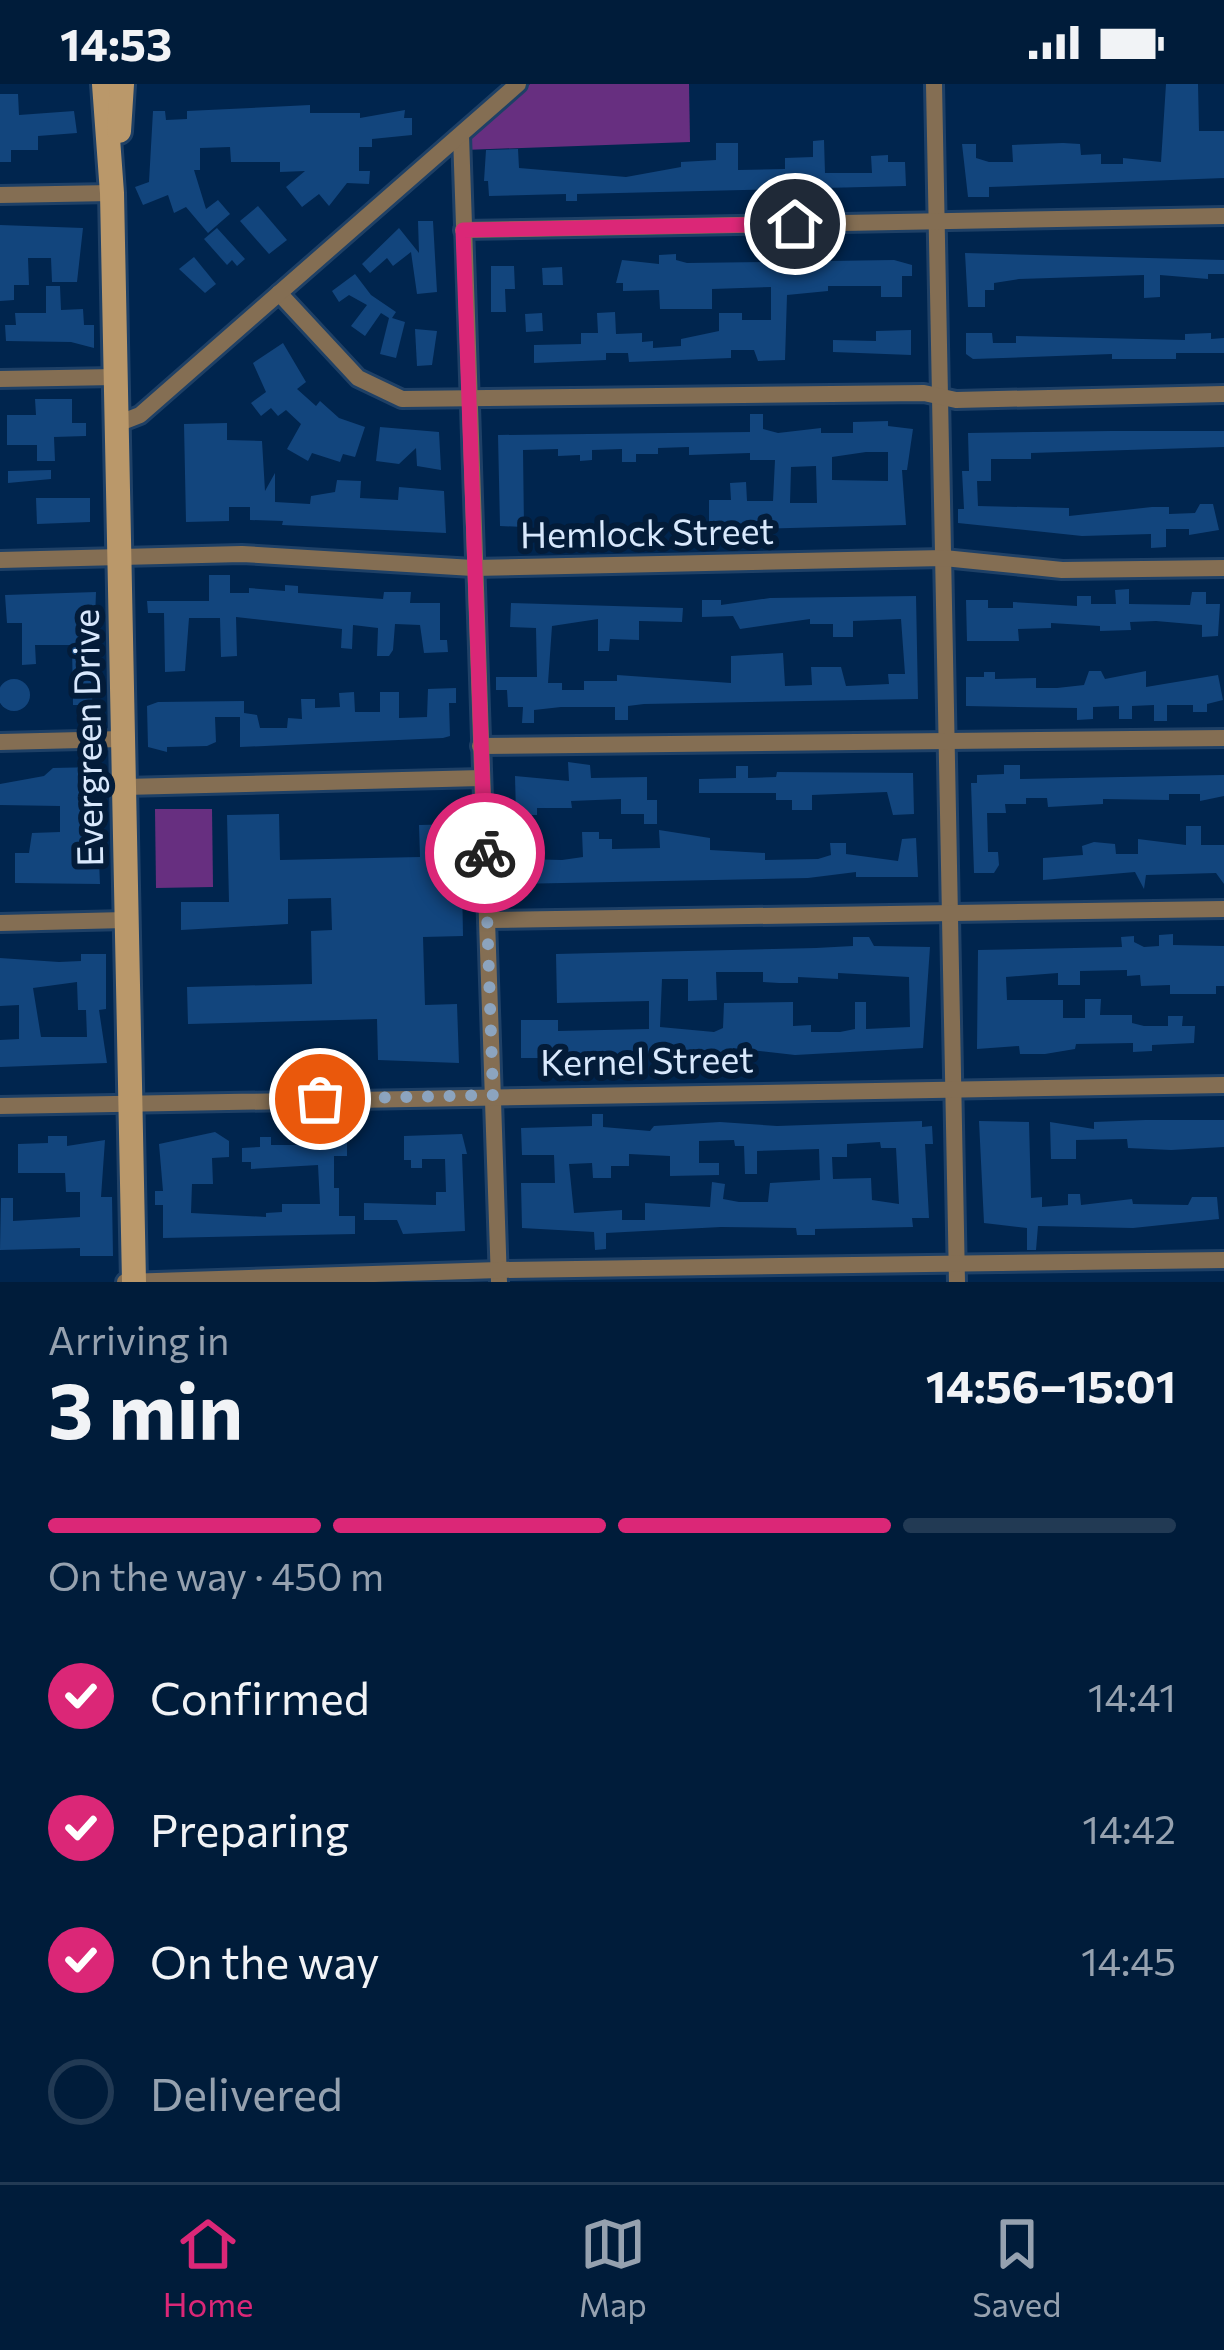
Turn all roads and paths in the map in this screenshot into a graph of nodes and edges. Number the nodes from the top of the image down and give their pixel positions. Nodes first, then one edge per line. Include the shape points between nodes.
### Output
1 (104, 84) edge
2 (122, 84) edge
3 (518, 84) edge
4 (934, 84) edge
5 (497, 92) edge
6 (461, 135) junction
7 (112, 193) junction
8 (0, 194) edge
9 (1224, 217) edge
10 (938, 222) junction
11 (463, 230) junction
12 (279, 293) junction
13 (116, 377) junction
14 (0, 379) edge
15 (1224, 394) edge
16 (941, 398) junction
17 (466, 401) junction
18 (117, 424) junction
19 (118, 557) junction
20 (944, 558) junction
21 (0, 560) edge
22 (472, 568) junction
23 (1224, 568) edge
24 (946, 736) junction
25 (1224, 738) edge
26 (122, 739) junction
27 (0, 742) edge
28 (480, 746) junction
29 (482, 778) junction
30 (124, 787) junction
31 (1224, 909) edge
32 (951, 911) junction
33 (126, 920) junction
34 (487, 920) junction
35 (0, 923) edge
36 (1224, 1085) edge
37 (952, 1086) junction
38 (493, 1095) junction
39 (131, 1103) junction
40 (0, 1106) edge
41 (1224, 1260) edge
42 (957, 1273) edge
43 (499, 1276) edge
44 (131, 1281) edge

1 - 7 street, Evergreen Drive
2 - 7 street, Evergreen Drive
3 - 5 street
4 - 10 street
5 - 6 street
6 - 11 street
6 - 12 street
7 - 8 street
7 - 13 street, Evergreen Drive
9 - 10 street
10 - 11 street
10 - 16 street
11 - 17 street
12 - 17 street via 370,386 402,399
12 - 18 street via 140,415
13 - 14 street
13 - 18 street, Evergreen Drive
15 - 16 street
16 - 17 street
16 - 20 street
17 - 22 street
18 - 19 street, Evergreen Drive
19 - 21 street, Hemlock Street
19 - 22 street, Hemlock Street via 242,554
19 - 26 street, Evergreen Drive
20 - 22 street, Hemlock Street
20 - 23 street, Hemlock Street via 1062,570
20 - 24 street
22 - 28 street
24 - 25 street via 1000,743
24 - 28 street
24 - 32 street
26 - 27 street
26 - 30 street, Evergreen Drive
28 - 29 street
29 - 30 street
29 - 34 street
30 - 33 street, Evergreen Drive
31 - 32 street
32 - 34 street
32 - 37 street
33 - 35 street
33 - 39 street, Evergreen Drive
34 - 38 street
36 - 37 street, Kernel Street
37 - 38 street, Kernel Street
37 - 42 street
38 - 39 street, Kernel Street
38 - 43 street
39 - 40 street, Kernel Street
39 - 44 street, Evergreen Drive
41 - 42 street
42 - 43 street
43 - 44 street

